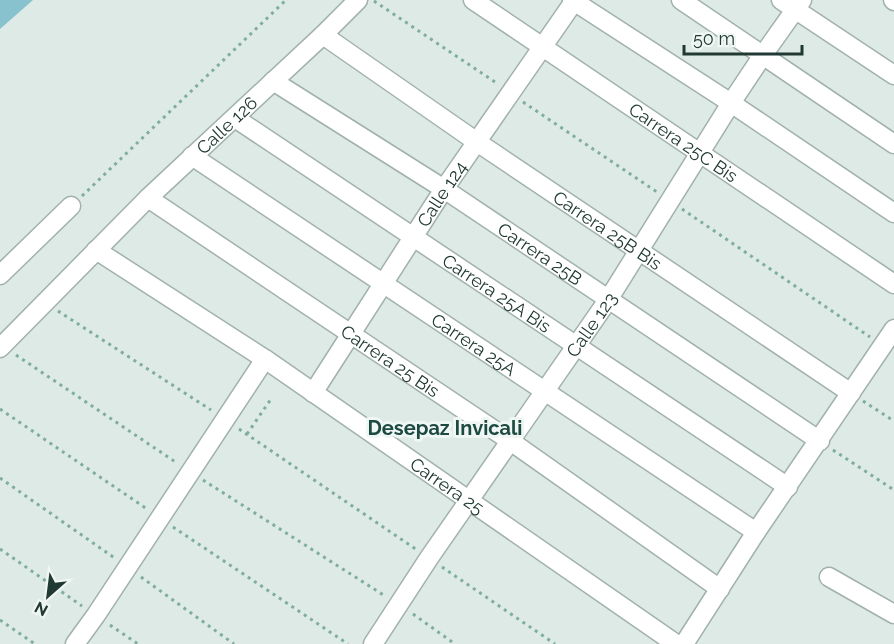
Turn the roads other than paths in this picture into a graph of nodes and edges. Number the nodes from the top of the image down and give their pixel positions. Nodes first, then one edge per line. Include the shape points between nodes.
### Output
1 (358, 0) edge
2 (473, 0) edge
3 (574, 0) edge
4 (681, 0) edge
5 (793, 3) edge
6 (323, 35) junction
7 (543, 47) junction
8 (763, 55) junction
9 (894, 75) edge
10 (273, 81) junction
11 (731, 103) junction
12 (235, 118) junction
13 (477, 142) junction
14 (894, 144) edge
15 (700, 153) junction
16 (192, 156) junction
17 (444, 189) junction
18 (148, 198) junction
19 (71, 206) road end
20 (894, 213) edge
21 (412, 236) junction
22 (96, 250) junction
23 (639, 250) junction
24 (0, 275) edge
25 (382, 283) junction
26 (894, 284) edge
27 (608, 300) junction
28 (894, 329) edge
29 (351, 332) junction
30 (576, 344) junction
31 (1, 347) edge
32 (265, 358) junction
33 (544, 391) junction
34 (313, 393) junction
35 (851, 393) junction
36 (509, 440) junction
37 (820, 441) junction
38 (788, 487) junction
39 (469, 499) junction
40 (756, 532) junction
41 (829, 577) dead end
42 (720, 589) junction
43 (894, 614) edge
44 (75, 644) edge
45 (372, 644) edge
46 (676, 644) edge
47 (684, 644) edge

1 - 6 street, Calle 126
2 - 7 street, Carrera 25C Bis
3 - 7 street, Calle 124
3 - 11 street
4 - 8 street
5 - 8 street, Calle 123
5 - 9 street
6 - 10 street, Calle 126
6 - 13 street, Carrera 25B Bis
7 - 13 street, Calle 124
7 - 15 street, Carrera 25C Bis
8 - 11 street, Calle 123
8 - 14 street
10 - 12 street, Calle 126
10 - 17 street, Carrera 25B
11 - 15 street, Calle 123
11 - 20 street
12 - 16 street, Calle 126
12 - 21 street, Carrera 25A Bis
13 - 17 street, Calle 124
13 - 23 street, Carrera 25B Bis
15 - 23 street, Calle 123
15 - 26 street, Carrera 25C Bis
16 - 18 street, Calle 126
16 - 25 street, Carrera 25A
17 - 21 street, Calle 124
17 - 27 street, Carrera 25B
18 - 22 street, Calle 126
18 - 29 street, Carrera 25 Bis
19 - 24 street
21 - 25 street, Calle 124
21 - 30 street, Carrera 25A Bis
22 - 31 street, Calle 126
22 - 32 street, Carrera 25
23 - 27 street, Calle 123
23 - 35 street, Carrera 25B Bis
25 - 29 street, Calle 124
25 - 33 street, Carrera 25A
27 - 30 street, Calle 123
27 - 37 street, Carrera 25B
28 - 35 street
29 - 34 street, Calle 124
29 - 36 street, Carrera 25 Bis
30 - 33 street, Calle 123
30 - 38 street, Carrera 25A Bis
32 - 34 street, Carrera 25
32 - 44 street
33 - 36 street, Calle 123
33 - 40 street, Carrera 25A
34 - 39 street, Carrera 25
35 - 37 street
36 - 39 street, Calle 123
36 - 42 street, Carrera 25 Bis
37 - 38 street
38 - 40 street
39 - 45 street, Calle 123
39 - 46 street, Carrera 25
40 - 42 street
41 - 43 street
42 - 47 street

